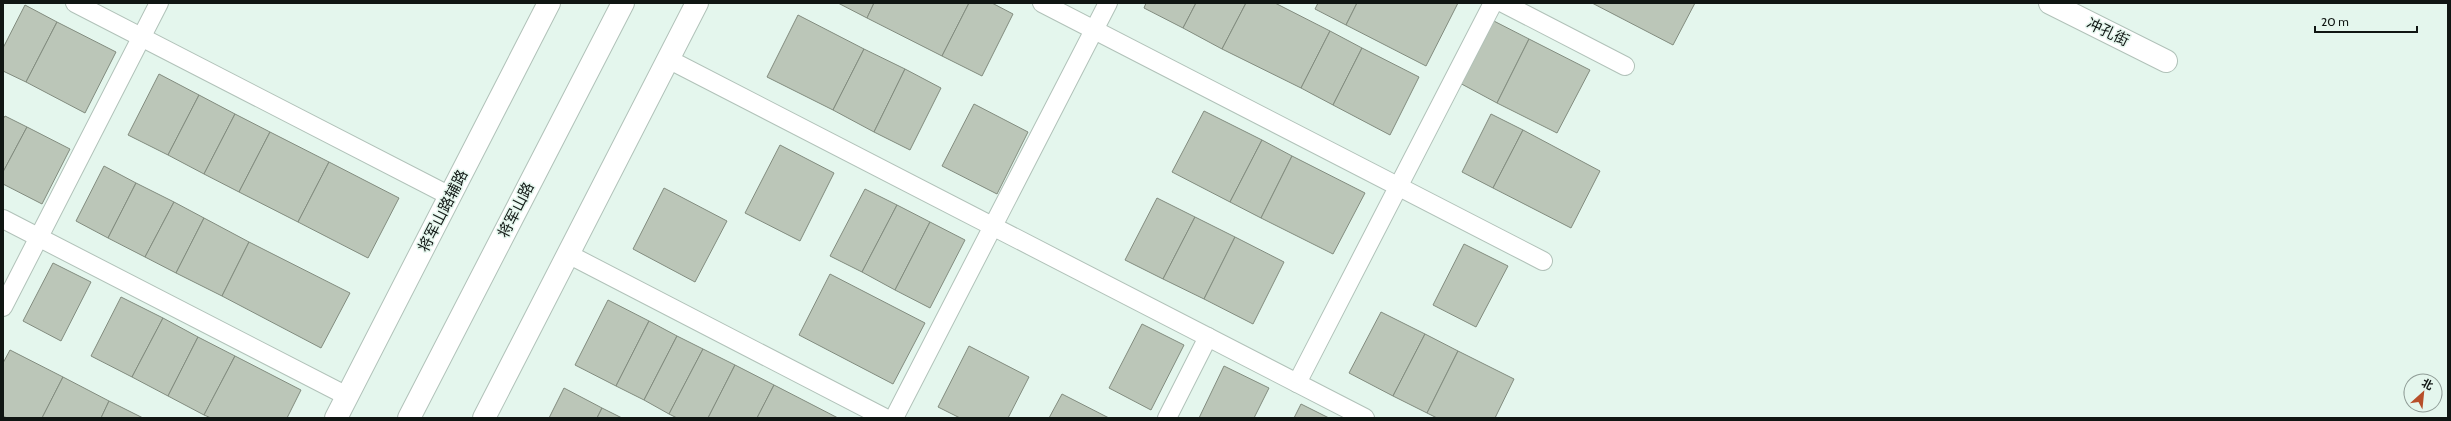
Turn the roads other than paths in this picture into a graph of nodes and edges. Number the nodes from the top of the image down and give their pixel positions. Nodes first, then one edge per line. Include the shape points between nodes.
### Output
1 (75, 3) edge
2 (159, 3) edge
3 (549, 3) edge
4 (623, 3) edge
5 (697, 3) edge
6 (1042, 3) edge
7 (1108, 3) edge
8 (1492, 3) edge
9 (1503, 3) edge
10 (2050, 3) edge
11 (1094, 30) junction
12 (141, 37) junction
13 (668, 59) junction
14 (2166, 61) dead end
15 (1625, 66) dead end
16 (1399, 186) junction
17 (450, 196) junction
18 (3, 219) edge
19 (993, 227) junction
20 (39, 238) junction
21 (568, 254) junction
22 (1543, 261) dead end
23 (3, 307) edge
24 (1208, 337) junction
25 (1297, 383) junction
26 (347, 396) junction
27 (336, 418) edge
28 (409, 418) edge
29 (484, 418) edge
30 (886, 418) edge
31 (894, 418) edge
32 (1167, 418) edge
33 (1365, 418) edge

1 - 12 lane
2 - 12 lane
3 - 17 street, 将军山路辅路
4 - 28 street, 将军山路
5 - 13 street
6 - 11 lane
7 - 11 lane
8 - 16 lane
9 - 15 lane
10 - 14 street, 冲孔街
11 - 16 lane
11 - 19 lane
12 - 17 lane
12 - 20 lane
13 - 19 lane
13 - 21 street
16 - 22 lane
16 - 25 lane
17 - 26 street, 将军山路辅路
18 - 20 lane
19 - 24 lane
19 - 31 lane
20 - 23 lane
20 - 26 lane
21 - 29 street
21 - 30 lane
24 - 25 lane
24 - 32 lane
25 - 33 lane
26 - 27 street, 将军山路辅路

